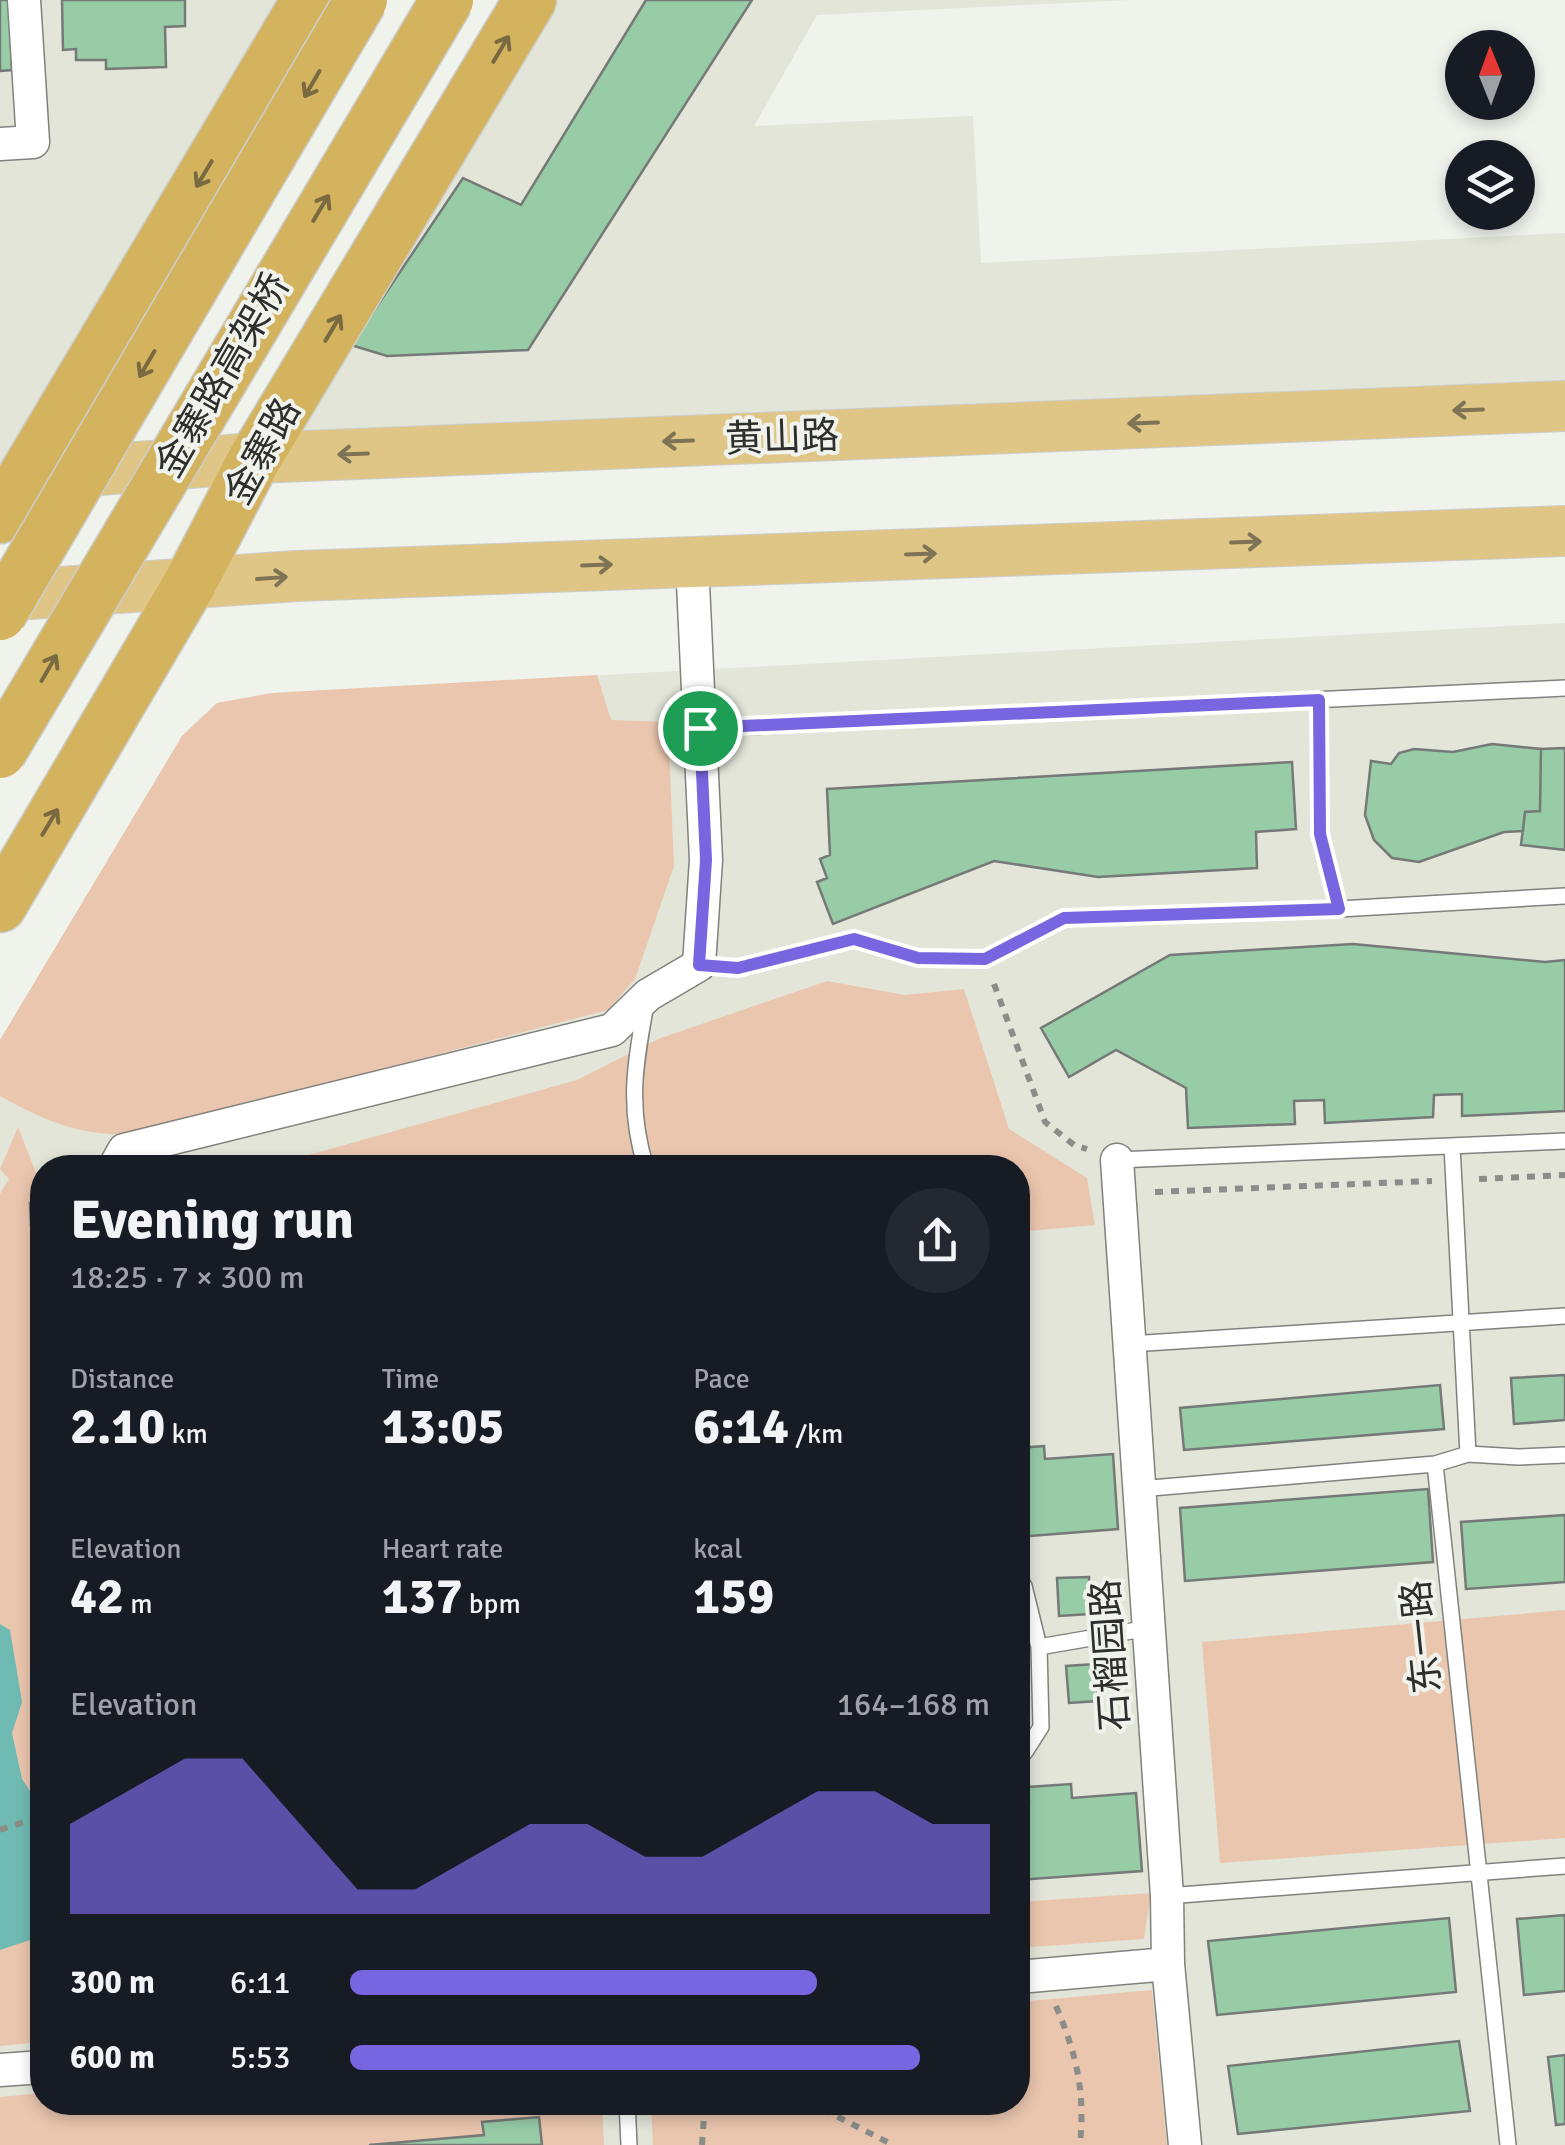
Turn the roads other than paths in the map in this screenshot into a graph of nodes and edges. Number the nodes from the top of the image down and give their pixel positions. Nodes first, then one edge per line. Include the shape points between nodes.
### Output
1 (24, 0) edge
2 (308, 0) edge
3 (361, 0) edge
4 (447, 0) edge
5 (530, 0) edge
6 (0, 144) edge
7 (1565, 406) edge
8 (255, 458) junction
9 (8, 490) edge
10 (1565, 531) edge
11 (692, 562) junction
12 (190, 583) junction
13 (0, 596) edge
14 (0, 614) edge
15 (1565, 688) edge
16 (1319, 700) junction
17 (700, 728) junction
18 (0, 752) edge
19 (1565, 896) edge
20 (0, 906) edge
21 (1339, 909) junction
22 (699, 965) junction
23 (648, 995) junction
24 (1565, 1141) edge
25 (1452, 1146) junction
26 (121, 1155) edge
27 (642, 1155) edge
28 (1117, 1160) joint
29 (1565, 1316) edge
30 (1462, 1323) junction
31 (1130, 1344) junction
32 (1468, 1454) junction
33 (1565, 1454) edge
34 (1434, 1464) junction
35 (1139, 1489) junction
36 (1030, 1610) edge
37 (1149, 1628) junction
38 (1039, 1647) junction
39 (1030, 1745) edge
40 (1565, 1866) edge
41 (1478, 1873) junction
42 (1166, 1896) junction
43 (1168, 1964) junction
44 (1030, 1976) edge
45 (30, 2068) edge
46 (0, 2070) edge
47 (627, 2115) edge
48 (629, 2145) edge
49 (1185, 2145) edge
50 (1508, 2145) edge

1 - 6 street via 33,142
2 -> 9 highway
3 -> 14 highway, 金寨路高架桥, bridge
18 -> 4 highway, 金寨路高架桥, bridge
8 -> 5 highway, 金寨路
7 -> 8 main road, 黄山路
8 - 9 main road, 黄山路
8 - 12 highway, 金寨路
11 -> 10 main road
12 -> 11 main road
11 - 17 street
12 - 13 main road
20 -> 12 highway, 金寨路
15 - 16 lane
16 - 17 lane
16 - 21 lane via 1320,834
17 - 22 street via 706,860
19 - 21 lane
21 - 22 lane via 1064,918 985,959 918,958 854,939 738,968
22 - 23 street
23 - 26 street via 612,1030
23 - 27 lane via 632,1082
24 - 25 lane
25 - 28 lane
25 - 30 lane
28 - 31 street, 石榴园路
29 - 30 lane
30 - 31 lane
30 - 32 lane
31 - 35 street, 石榴园路
32 - 33 lane
32 - 34 lane
34 - 35 lane
34 - 41 lane, 东一路
35 - 37 street, 石榴园路
36 - 38 lane
37 - 38 lane
37 - 42 street, 石榴园路
38 - 39 lane via 1041,1727
40 - 41 lane
41 - 42 lane
41 - 50 lane, 东一路
42 - 43 street, 石榴园路
43 - 44 street
43 - 49 street, 石榴园路
45 - 46 street
47 - 48 lane

